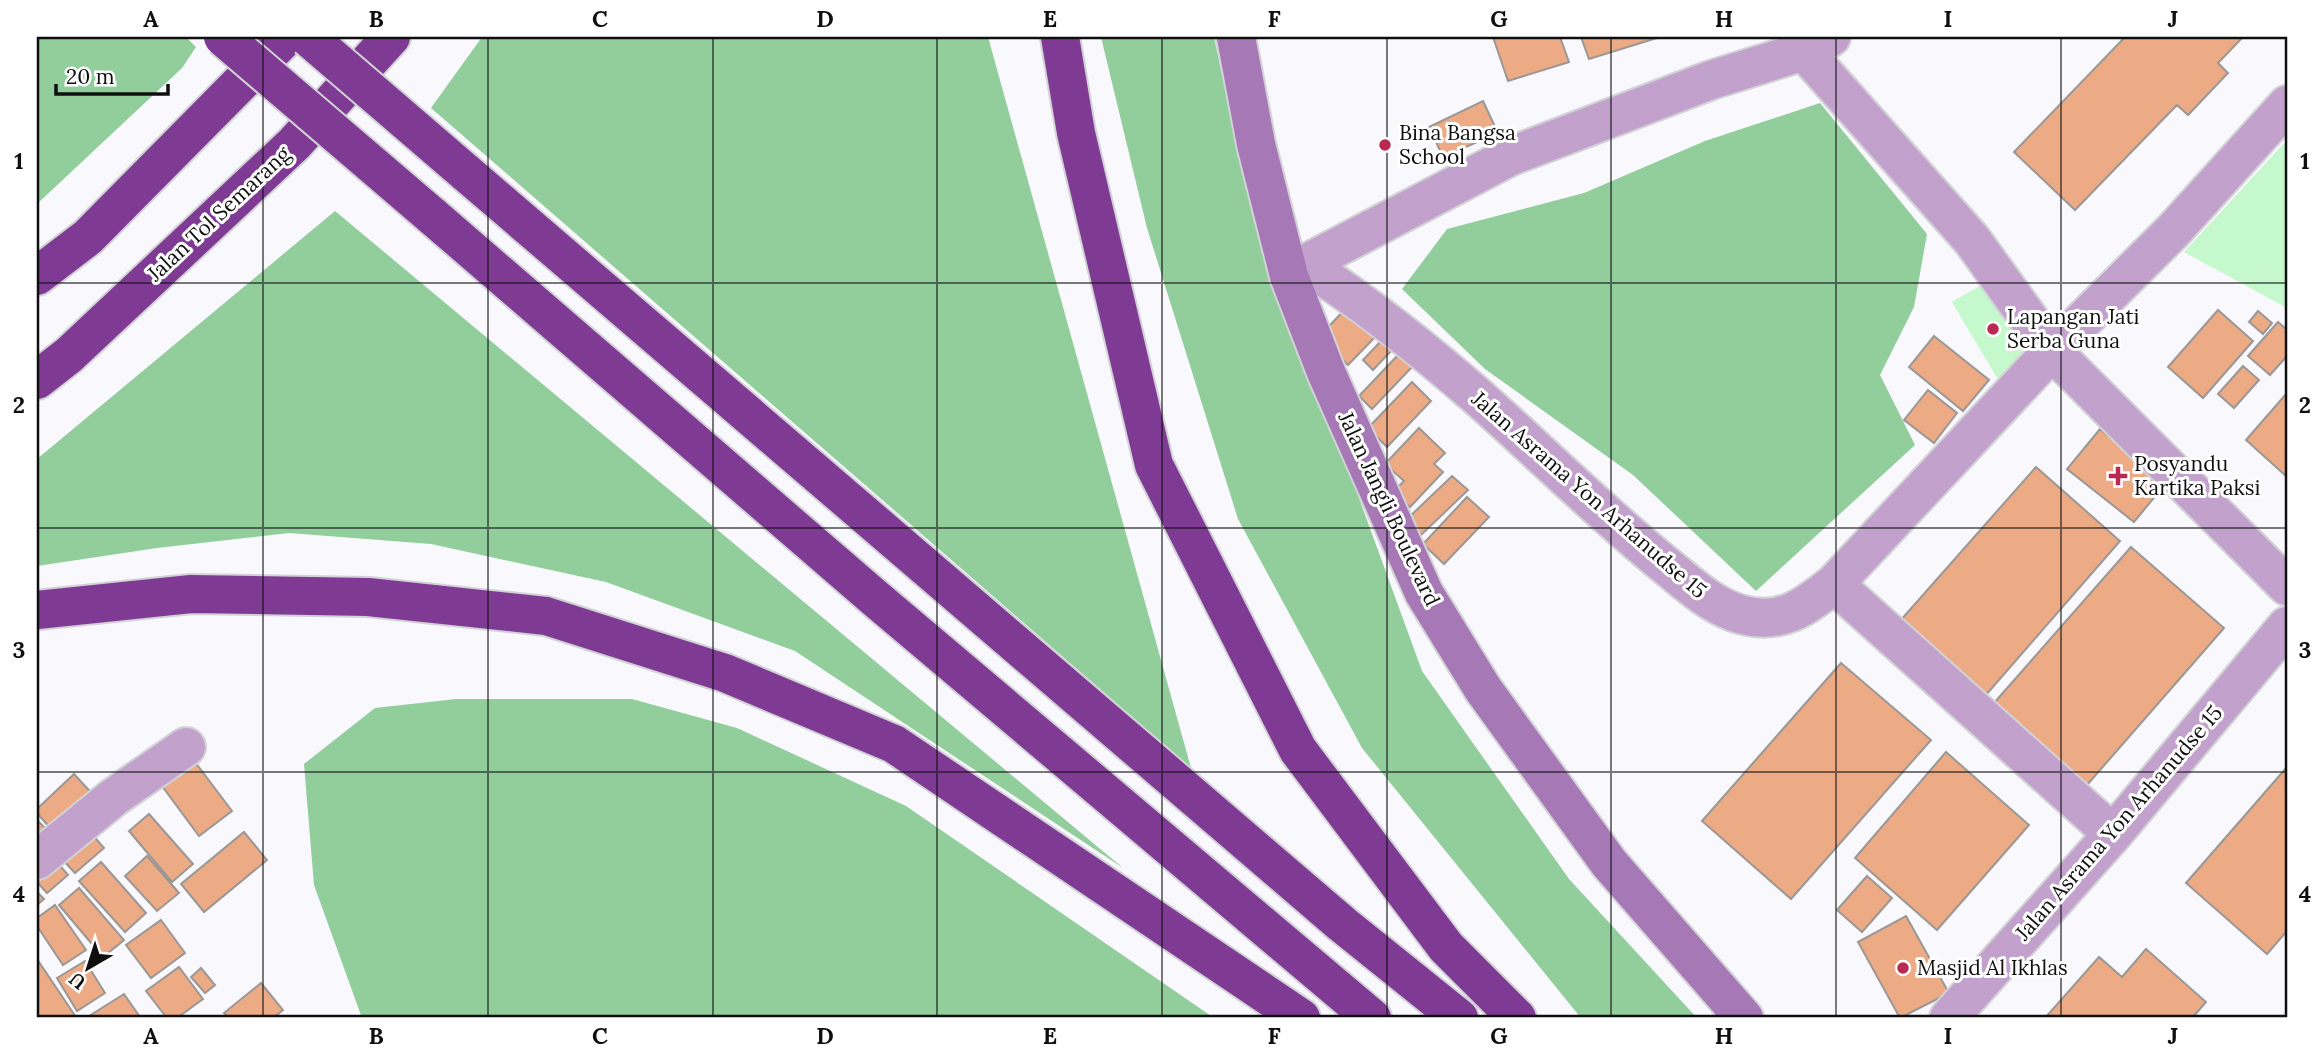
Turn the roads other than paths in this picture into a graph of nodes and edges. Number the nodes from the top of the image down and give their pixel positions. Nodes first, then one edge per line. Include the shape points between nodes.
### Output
1 (223, 37) edge
2 (286, 37) edge
3 (308, 37) edge
4 (391, 37) edge
5 (1060, 37) edge
6 (1236, 37) edge
7 (1818, 44) edge
8 (2287, 105) edge
9 (1297, 270) junction
10 (37, 276) edge
11 (2052, 351) junction
12 (37, 380) edge
13 (1834, 584) junction
14 (2287, 586) edge
15 (37, 610) edge
16 (2287, 626) edge
17 (186, 747) dead end
18 (2113, 834) junction
19 (37, 860) edge
20 (1301, 1018) edge
21 (1372, 1018) edge
22 (1459, 1018) edge
23 (1517, 1018) edge
24 (1744, 1018) edge
25 (1949, 1018) edge

1 - 21 highway, bridge via 865,590
2 - 10 highway via 88,237
3 - 22 highway, bridge via 1342,924
4 - 12 highway, Jalan Tol Semarang via 294,144
5 - 23 highway via 1076,133 1154,465 1298,750 1446,947
6 - 9 street, Jalan Jangli Boulevard via 1256,144
7 - 9 street via 1711,79 1511,156
7 - 11 street via 1972,240
8 - 11 street, Jalan Asrama Yon Arhanudse 15 via 2173,231
9 - 13 street, Jalan Asrama Yon Arhanudse 15 via 1363,302 1711,602 1742,615 1771,619 1798,612
9 - 24 street, Jalan Jangli Boulevard via 1326,372 1424,593 1483,689 1608,863
11 - 13 street, Jalan Asrama Yon Arhanudse 15
11 - 14 street
13 - 18 street
15 - 20 highway via 191,594 368,597 546,616 725,673 894,744
16 - 18 street, Jalan Asrama Yon Arhanudse 15
17 - 19 street via 114,797
18 - 25 street, Jalan Asrama Yon Arhanudse 15

